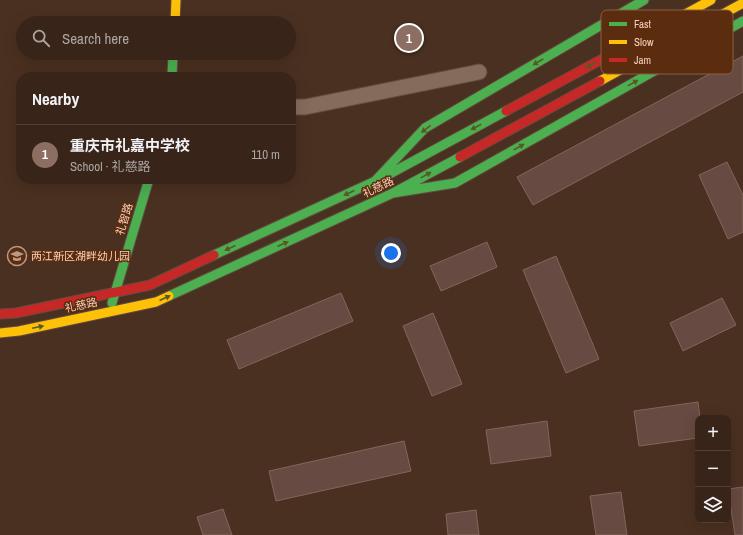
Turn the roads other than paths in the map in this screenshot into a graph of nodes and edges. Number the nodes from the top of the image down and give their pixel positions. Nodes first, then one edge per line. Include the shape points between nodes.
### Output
1 (176, 0) edge
2 (644, 0) edge
3 (711, 0) edge
4 (743, 3) edge
5 (627, 10) edge
6 (692, 10) edge
7 (730, 10) edge
8 (175, 16) edge
9 (743, 21) edge
10 (601, 25) edge
11 (733, 27) edge
12 (601, 59) edge
13 (173, 60) edge
14 (172, 72) edge
15 (479, 72) dead end
16 (612, 74) edge
17 (649, 74) edge
18 (296, 107) edge
19 (376, 181) junction
20 (147, 184) edge
21 (393, 193) junction
22 (115, 292) junction
23 (110, 312) junction
24 (0, 314) edge
25 (0, 333) edge

1 - 8 main road
2 -> 5 main road
3 -> 6 main road, 礼慈路
7 -> 4 main road, 礼慈路
11 -> 9 main road
10 -> 19 main road via 425,128
12 -> 19 main road, 礼慈路
13 - 14 main road
15 - 18 street
21 -> 16 main road, 礼慈路
21 -> 17 main road via 455,183
19 -> 22 main road, 礼慈路 via 150,285
20 - 22 main road, 礼智路
23 -> 21 main road, 礼慈路 via 156,302
22 - 23 main road, 礼智路
22 - 24 main road, 礼慈路
25 -> 23 main road, 礼慈路

